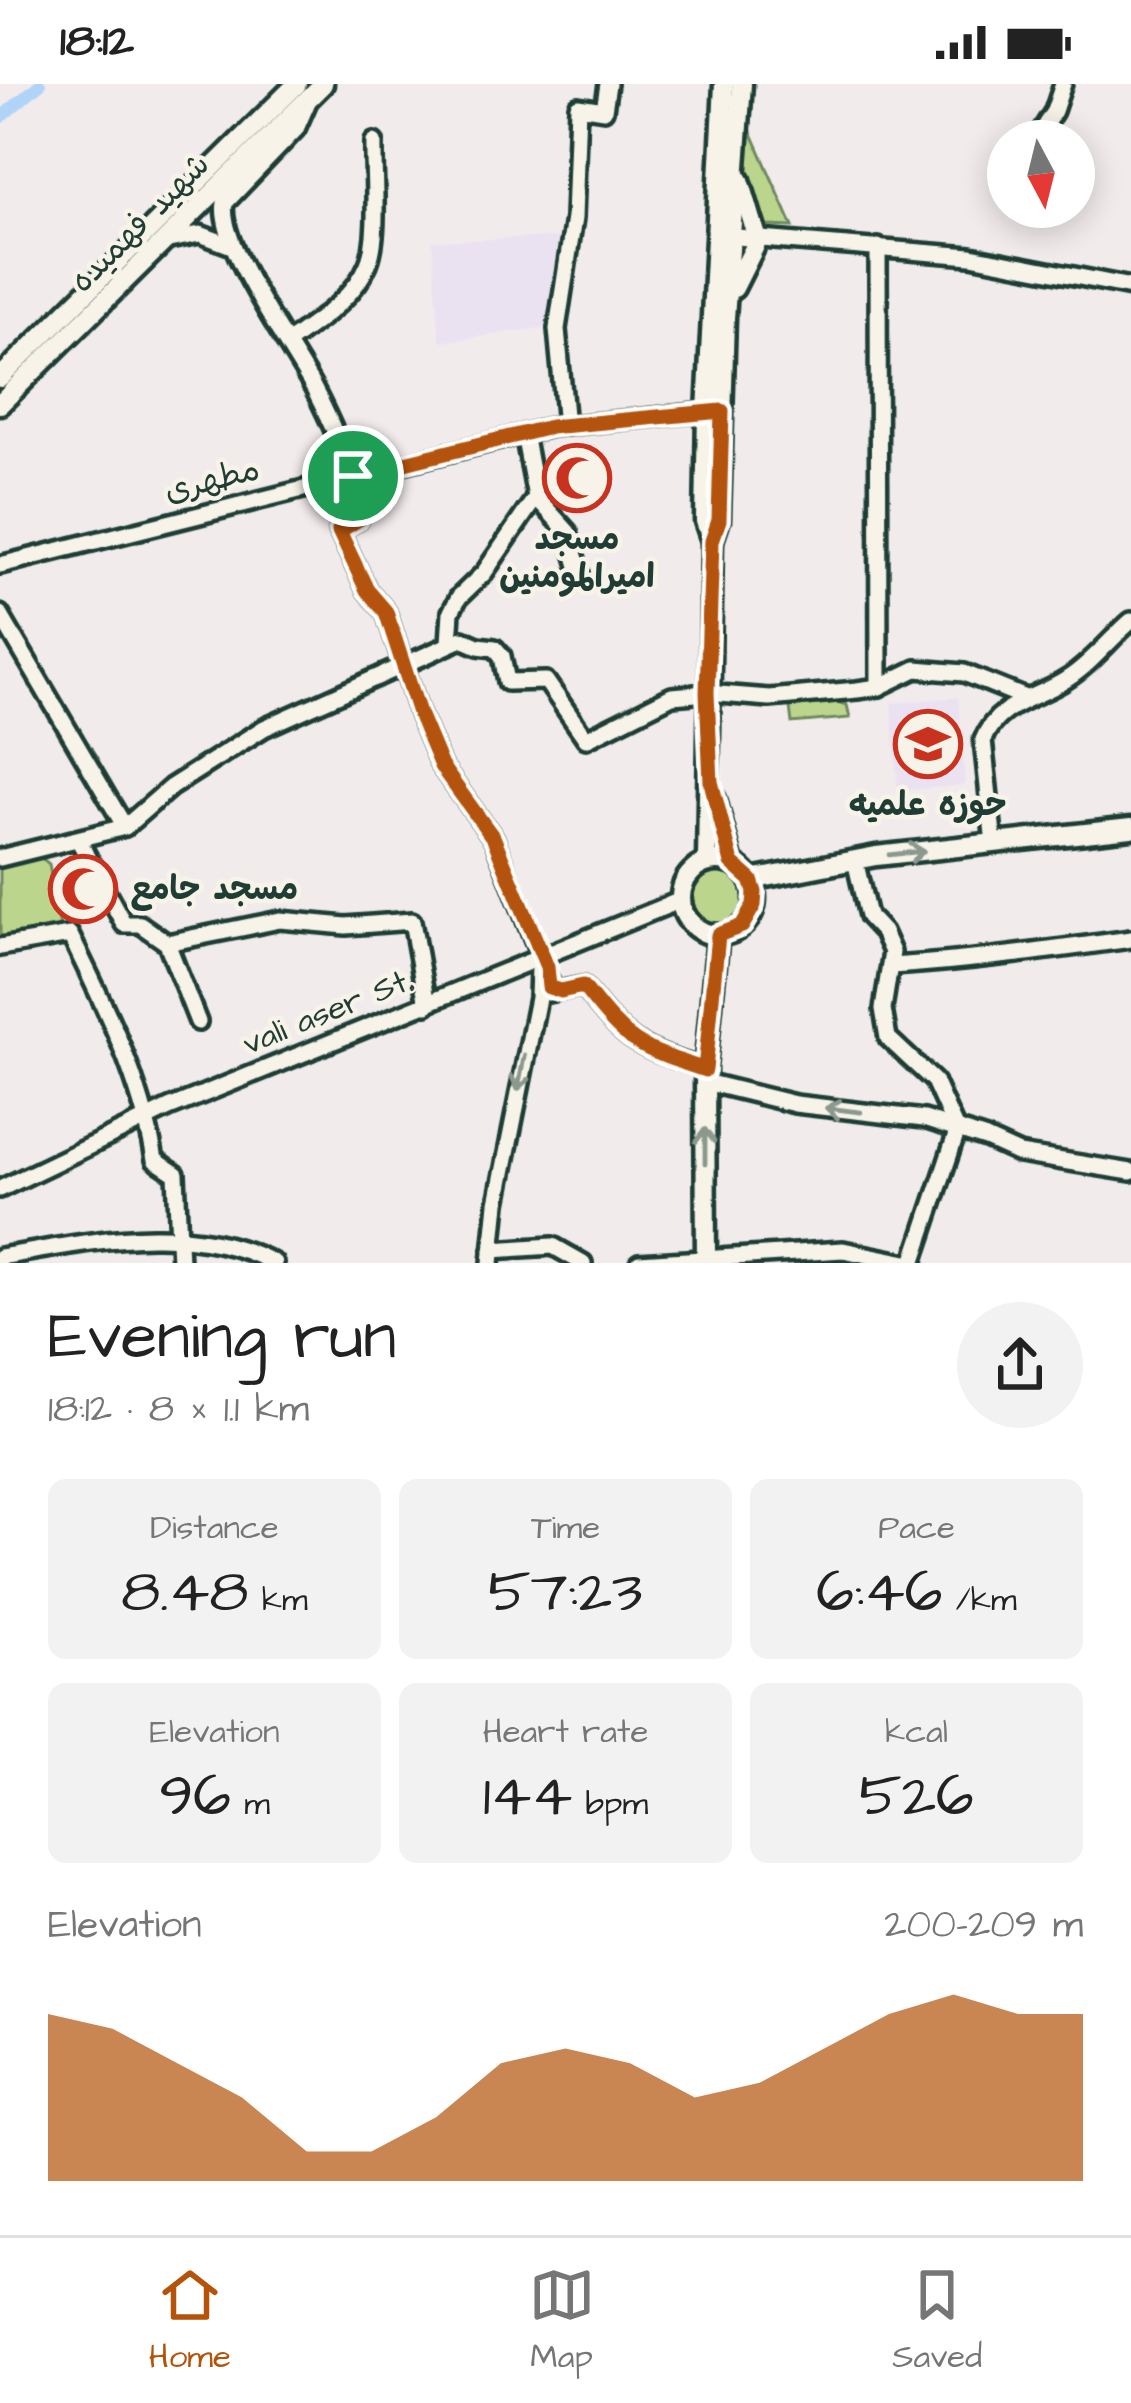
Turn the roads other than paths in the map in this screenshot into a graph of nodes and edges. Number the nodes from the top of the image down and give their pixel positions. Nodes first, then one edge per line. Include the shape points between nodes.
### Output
1 (608, 84) edge
2 (724, 84) edge
3 (742, 84) edge
4 (1063, 84) edge
5 (310, 88) edge
6 (1048, 120) edge
7 (374, 142) dead end
8 (735, 164) junction
9 (723, 236) junction
10 (758, 240) junction
11 (164, 242) junction
12 (232, 246) junction
13 (878, 248) junction
14 (1131, 287) edge
15 (725, 318) junction
16 (287, 343) junction
17 (0, 378) edge
18 (0, 404) edge
19 (714, 411) junction
20 (566, 426) junction
21 (524, 434) junction
22 (349, 477) junction
23 (536, 497) junction
24 (0, 565) edge
25 (580, 573) dead end
26 (0, 614) edge
27 (1131, 620) edge
28 (449, 643) junction
29 (404, 664) junction
30 (879, 687) junction
31 (707, 693) junction
32 (1026, 698) junction
33 (711, 782) junction
34 (125, 827) junction
35 (1131, 828) edge
36 (79, 841) junction
37 (994, 844) junction
38 (0, 858) edge
39 (854, 860) junction
40 (707, 862) junction
41 (732, 863) junction
42 (751, 880) junction
43 (681, 900) junction
44 (718, 935) junction
45 (1131, 939) edge
46 (167, 944) junction
47 (0, 947) edge
48 (543, 959) junction
49 (891, 966) junction
50 (546, 994) junction
51 (427, 1005) junction
52 (198, 1022) dead end
53 (705, 1076) junction
54 (148, 1118) junction
55 (957, 1132) junction
56 (1131, 1172) edge
57 (0, 1189) edge
58 (179, 1237) junction
59 (491, 1256) edge
60 (0, 1257) edge
61 (706, 1262) edge
62 (180, 1263) edge
63 (274, 1263) edge
64 (583, 1263) edge
65 (639, 1263) edge
66 (910, 1263) edge

1 - 20 street via 604,110 578,106 574,218 557,328
2 - 9 main road
3 - 8 main road
4 - 6 street
5 - 11 main road, شهید فهمیده
5 - 12 street via 296,129 225,203
5 - 17 main road, شهید فهمیده
7 - 16 street via 370,260 347,294
8 - 9 main road
8 - 10 main road
9 - 10 street
9 - 15 main road
9 - 19 main road
10 - 13 street
10 - 15 main road
11 - 12 street via 200,234
11 - 18 main road, شهید فهمیده
12 - 16 street
13 - 14 street via 971,256
13 - 30 street
15 - 19 main road
16 - 22 street via 332,424
19 - 20 street, مطهری
19 - 31 main road via 719,520
20 - 21 street, مطهری
21 - 22 street, مطهری
21 - 23 street
22 - 24 street, مطهری
22 - 29 street via 359,519 339,531 386,612
23 - 25 street via 568,532
23 - 28 street via 459,597
26 - 34 street
27 - 32 street via 1068,679
28 - 29 street
28 - 31 street via 496,648 507,682 546,681 586,739 672,695
29 - 34 street via 265,728 171,787
29 - 48 street via 441,766 494,839
30 - 31 street via 770,698
30 - 32 street via 916,669 964,674
31 - 33 main road
32 - 37 street via 989,725 983,740
33 - 40 main road
33 - 41 main road
34 - 36 street
35 - 37 main road
36 - 38 street
36 - 46 street via 124,924 140,924
39 -> 37 main road
39 - 42 main road
39 - 49 street
40 - 41 main road
40 - 43 main road via 687,877
41 - 42 main road
42 - 44 main road via 750,916
43 - 44 main road via 689,921
43 - 48 street, vali aser St.
44 - 53 main road
45 - 49 street
46 - 51 street via 280,920 412,921
46 - 52 street
47 - 54 street via 70,935 117,1027
48 - 50 street
48 - 51 street, vali aser St.
49 - 55 street via 883,1009 888,1038 934,1081
50 - 53 street via 583,986 626,1038
50 -> 59 street
51 - 54 street, vali aser St.
55 -> 53 street via 924,1119 795,1104
61 -> 53 main road
54 - 57 street, vali aser St.
54 - 58 street via 155,1160 176,1174
55 - 56 street via 1019,1154
55 - 66 street
58 - 60 street via 98,1240
58 - 62 street
58 - 63 street via 243,1248
59 - 64 street via 553,1246
61 - 65 street
61 - 66 street via 843,1250

